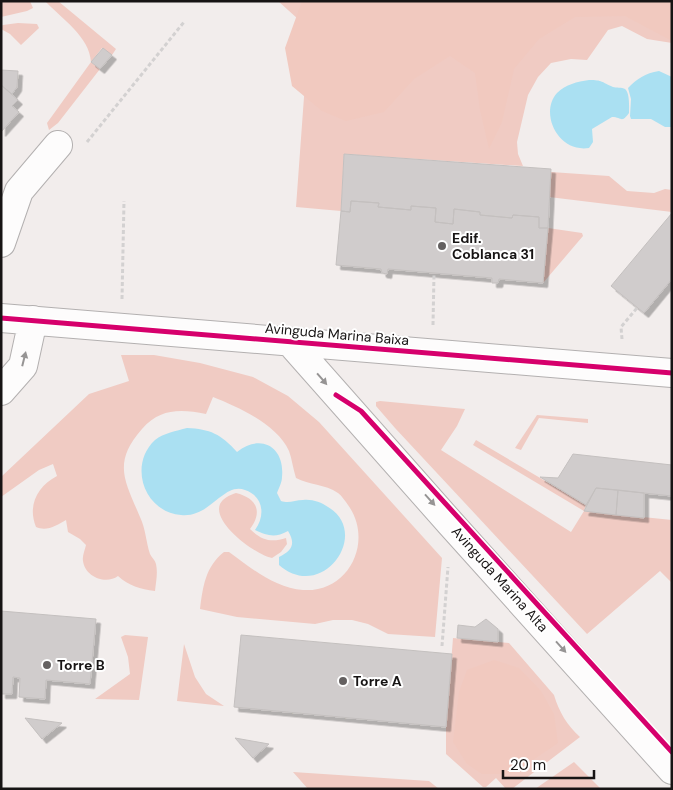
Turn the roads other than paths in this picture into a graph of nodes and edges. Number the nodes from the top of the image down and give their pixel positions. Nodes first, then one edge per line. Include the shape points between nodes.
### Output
1 (58, 145) road end
2 (1, 243) edge
3 (1, 318) edge
4 (33, 320) junction
5 (290, 342) junction
6 (672, 373) edge
7 (1, 391) edge
8 (672, 770) edge

1 - 2 street via 19,191
3 - 4 street, Avinguda Marina Baixa
4 - 5 street, Avinguda Marina Baixa
7 -> 4 street via 23,366
5 - 6 street, Avinguda Marina Baixa
5 -> 8 street, Avinguda Marina Alta

